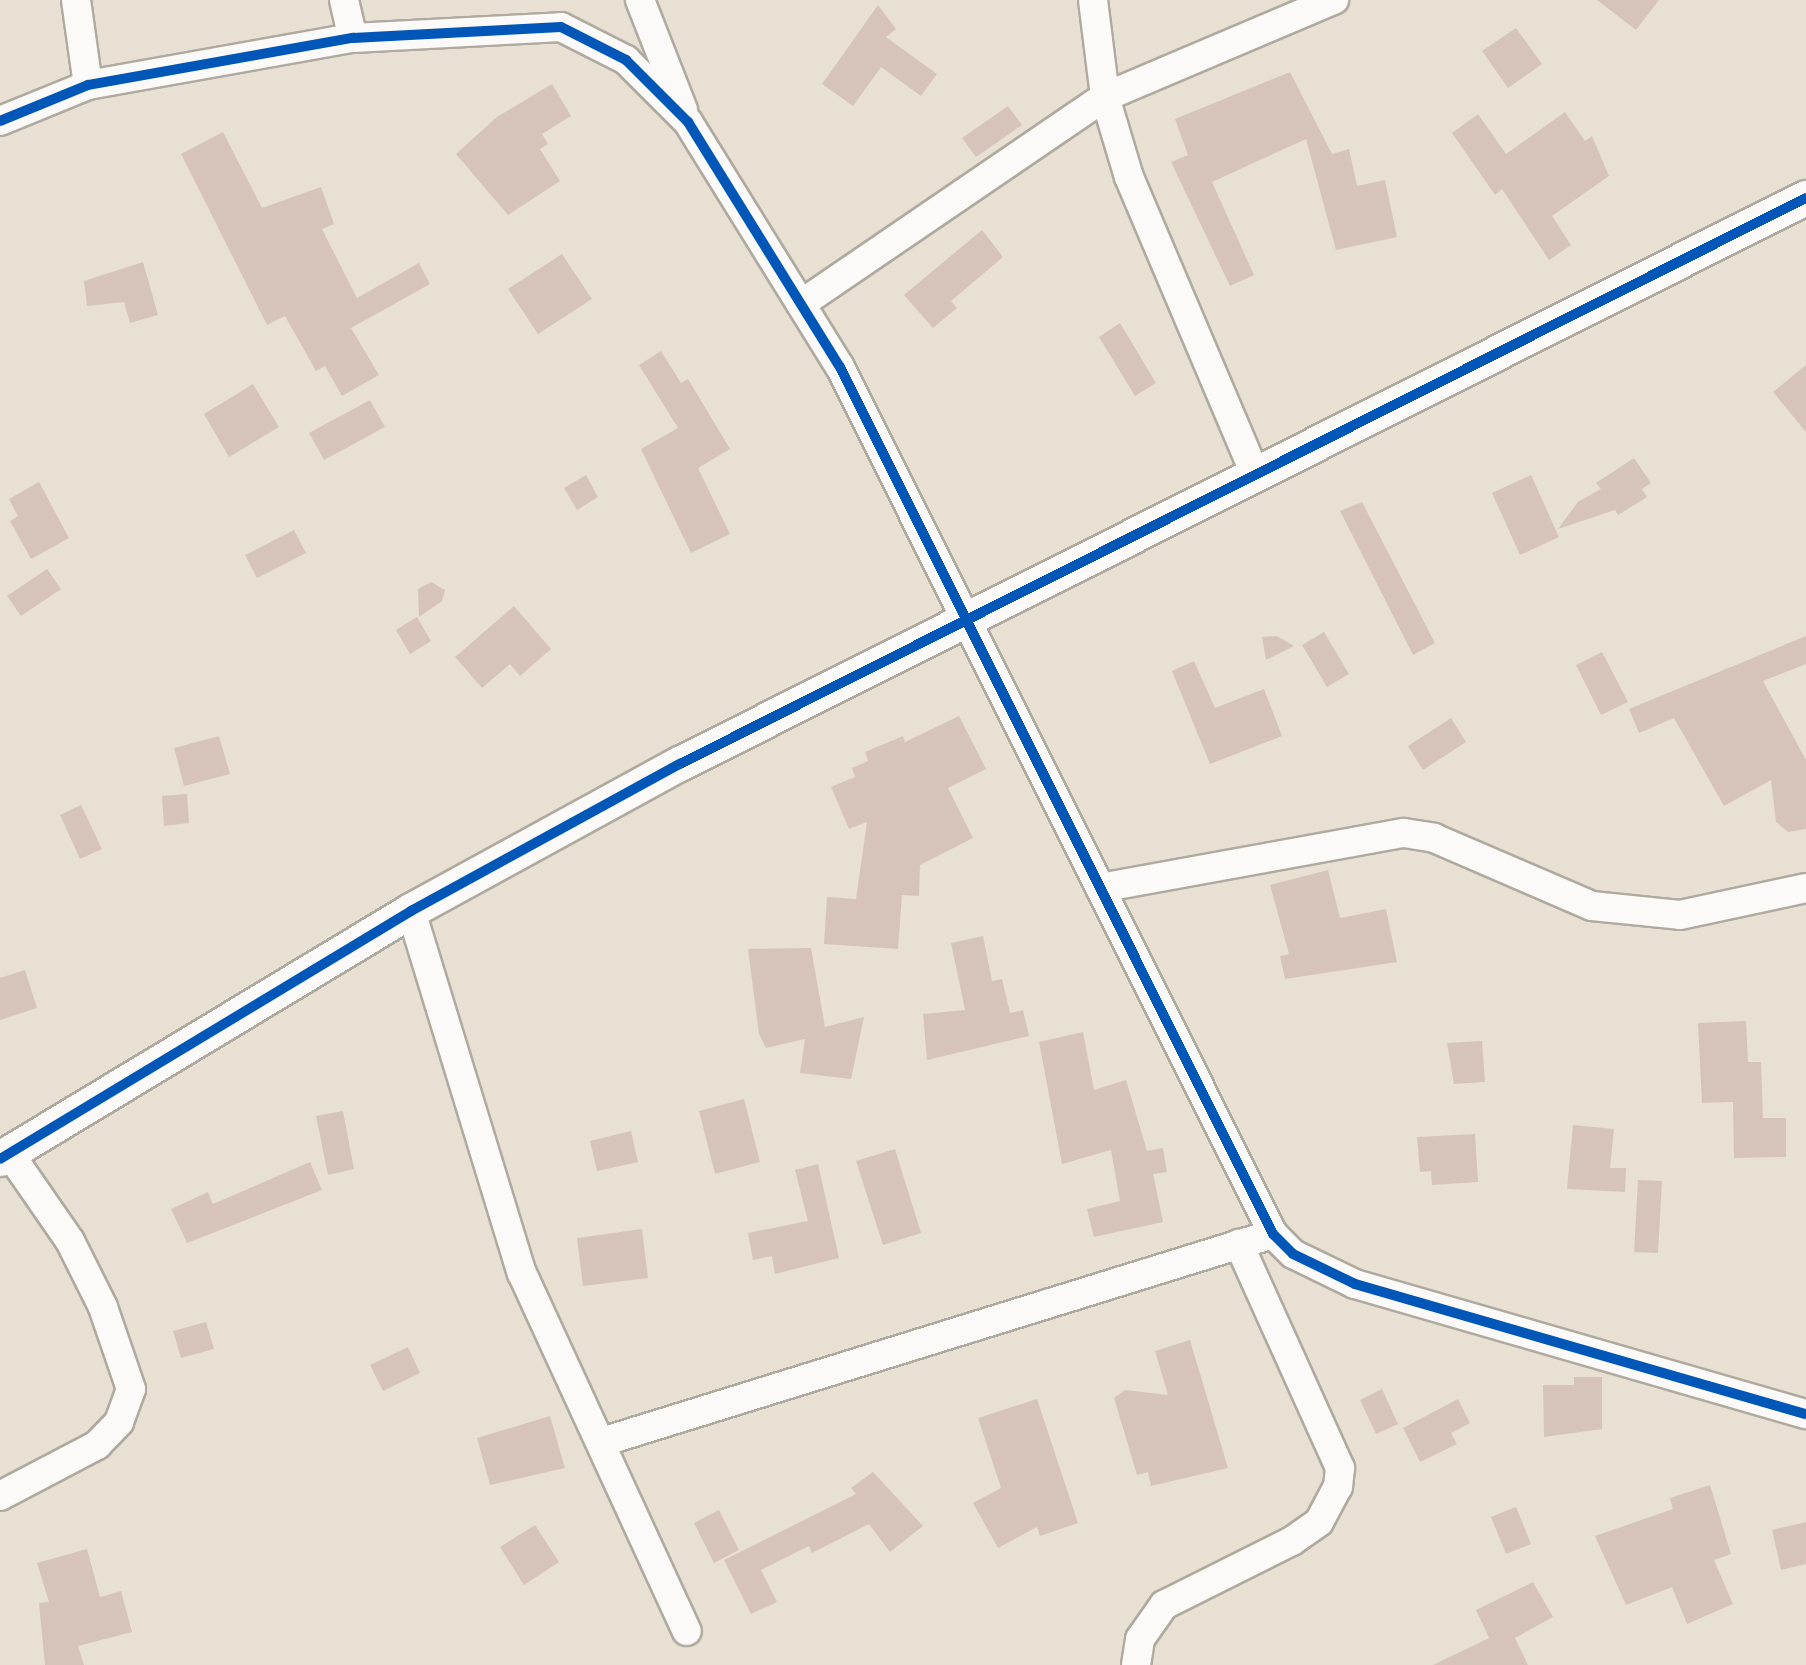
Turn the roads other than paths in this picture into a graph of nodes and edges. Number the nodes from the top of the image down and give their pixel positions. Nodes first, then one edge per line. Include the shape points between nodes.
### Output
1 (76, 0) edge
2 (344, 0) edge
3 (640, 0) edge
4 (1093, 0) edge
5 (1334, 0) edge
6 (353, 38) junction
7 (88, 85) junction
8 (1105, 97) junction
9 (0, 121) edge
10 (688, 122) junction
11 (1806, 198) edge
12 (801, 304) junction
13 (1256, 476) junction
14 (971, 618) junction
15 (1100, 888) junction
16 (1806, 888) edge
17 (411, 911) junction
18 (5, 1156) edge
19 (1273, 1234) junction
20 (1239, 1244) junction
21 (1806, 1414) edge
22 (605, 1441) junction
23 (0, 1496) edge
24 (687, 1631) dead end
25 (1136, 1665) edge

1 - 7 street
2 - 6 street
3 - 10 street
4 - 8 street
5 - 8 street
6 - 7 street
6 - 10 street via 561,27 626,60
7 - 9 street
8 - 12 street
8 - 13 street via 1129,177
10 - 12 street
11 - 13 street
12 - 14 street
13 - 14 street
14 - 15 street
14 - 17 street via 680,764
15 - 16 street via 1404,833 1434,838 1592,906 1680,915
15 - 19 street
17 - 18 street
17 - 22 street via 522,1273 557,1361
18 - 23 street via 97,1294 131,1389 119,1422 97,1445
19 - 20 street
19 - 21 street via 1293,1254 1355,1284
20 - 22 street
20 - 25 street via 1340,1468 1338,1487 1319,1522 1292,1541 1164,1605 1140,1639
22 - 24 street

